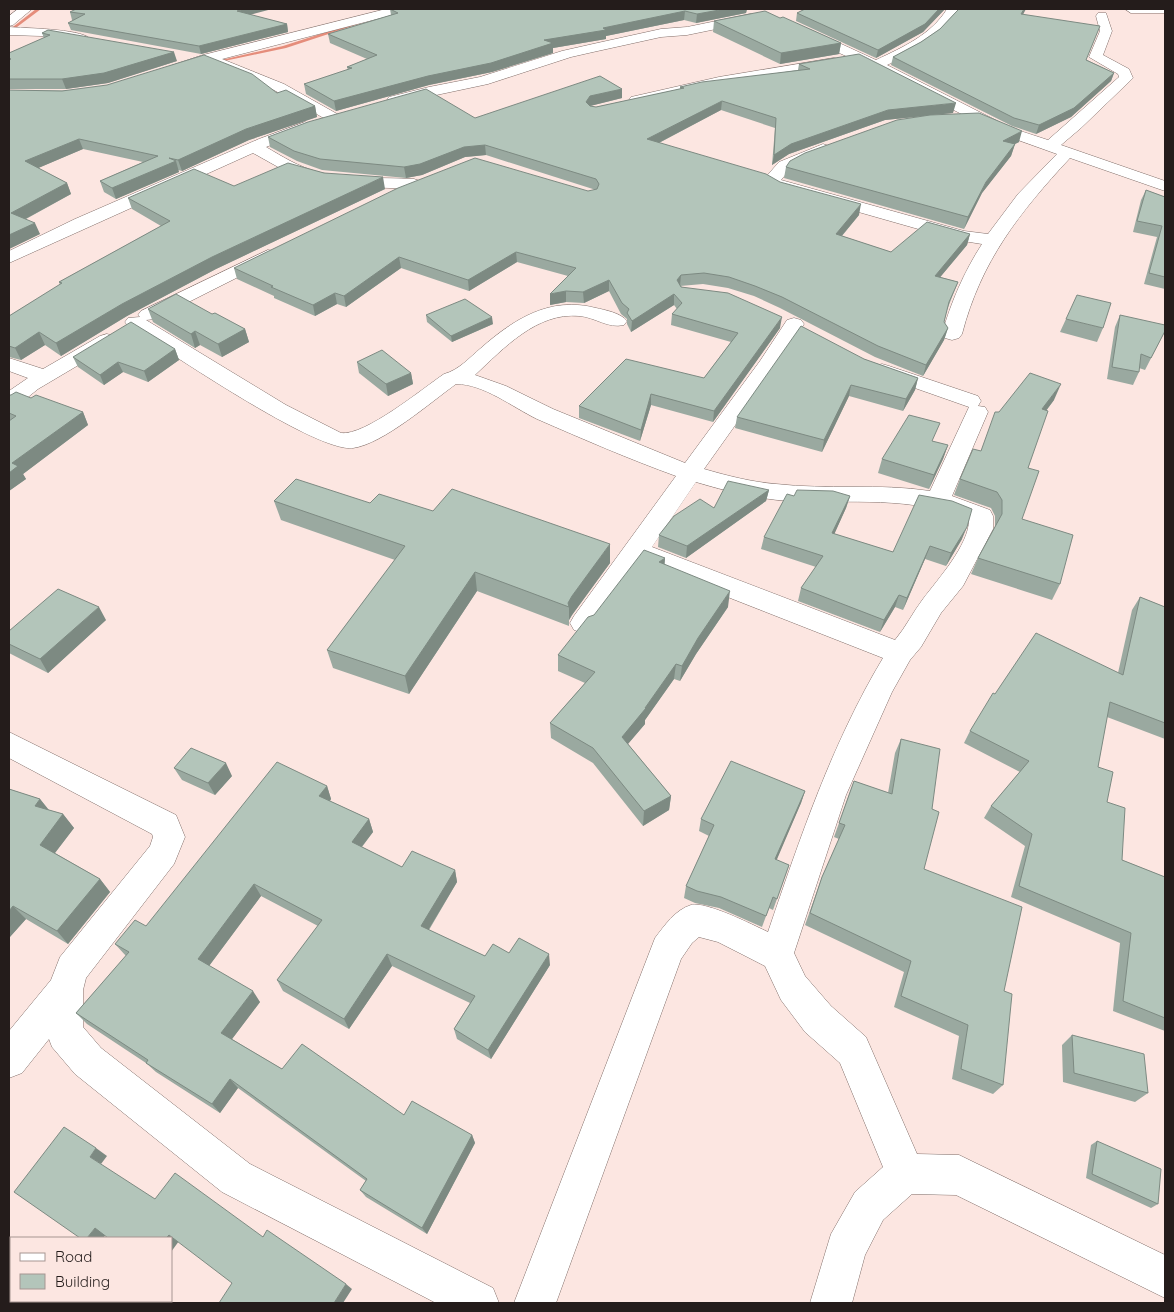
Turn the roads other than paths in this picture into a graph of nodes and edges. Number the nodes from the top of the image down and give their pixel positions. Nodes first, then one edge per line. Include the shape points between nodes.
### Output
1 (26, 9) edge
2 (400, 9) edge
3 (757, 9) edge
4 (953, 9) edge
5 (1131, 9) edge
6 (1165, 9) edge
7 (1102, 16) dead end
8 (10, 22) edge
9 (791, 26) edge
10 (99, 41) edge
11 (173, 55) dead end
12 (860, 57) junction
13 (205, 59) junction
14 (876, 65) junction
15 (158, 75) edge
16 (622, 104) edge
17 (378, 105) edge
18 (352, 112) edge
19 (977, 117) junction
20 (334, 118) junction
21 (949, 118) edge
22 (842, 142) edge
23 (255, 147) junction
24 (1057, 150) junction
25 (1165, 186) edge
26 (384, 198) edge
27 (993, 240) junction
28 (280, 249) edge
29 (9, 258) edge
30 (618, 321) dead end
31 (135, 322) junction
32 (792, 323) dead end
33 (952, 334) dead end
34 (863, 362) edge
35 (9, 364) edge
36 (45, 377) junction
37 (460, 377) junction
38 (9, 402) edge
39 (690, 472) junction
40 (938, 500) junction
41 (636, 551) junction
42 (583, 623) edge
43 (900, 653) junction
44 (9, 744) edge
45 (777, 954) junction
46 (65, 990) junction
47 (9, 1060) edge
48 (905, 1174) junction
49 (1165, 1277) edge
50 (478, 1303) edge
51 (536, 1303) edge
52 (831, 1303) edge

1 - 8 street
2 - 13 street
3 - 17 street via 767,14 593,48 489,79
4 - 14 street via 925,40
5 - 6 street
7 - 24 street via 1106,31 1096,57 1124,72 1126,78 1076,125
8 - 10 street via 49,33
9 - 12 street
11 - 13 street
12 - 14 street
12 - 16 street via 719,81
13 - 15 street
13 - 20 street via 279,87
14 - 19 street
18 - 20 street
19 - 21 street
19 - 24 street
20 - 23 street
22 - 27 street via 785,164 773,178 773,183 963,236
23 - 26 street via 300,172 320,177 422,181
23 - 29 street
24 - 25 street
24 - 27 street
27 - 33 street via 975,270 956,314
28 - 31 street
30 - 37 street via 580,310 558,310 532,319
31 - 36 street
31 - 37 street via 271,406 336,439 352,441 377,430 451,378
32 - 39 street via 776,356
34 - 40 street via 973,406
35 - 36 street
36 - 38 street
37 - 39 street via 474,380 642,455
39 - 40 street via 785,493 896,495
39 - 41 street
40 - 43 street via 981,516 981,529 954,578
41 - 42 street
41 - 43 street
43 - 45 street via 879,690 831,795
44 - 46 street via 165,825 169,837 163,854 72,969
45 - 48 street via 793,988 818,1019 853,1050
45 - 51 street via 724,928 694,920 666,950
46 - 47 street
46 - 50 street via 65,1034 88,1061 236,1178
48 - 49 street via 959,1175
48 - 52 street via 870,1206 846,1249

